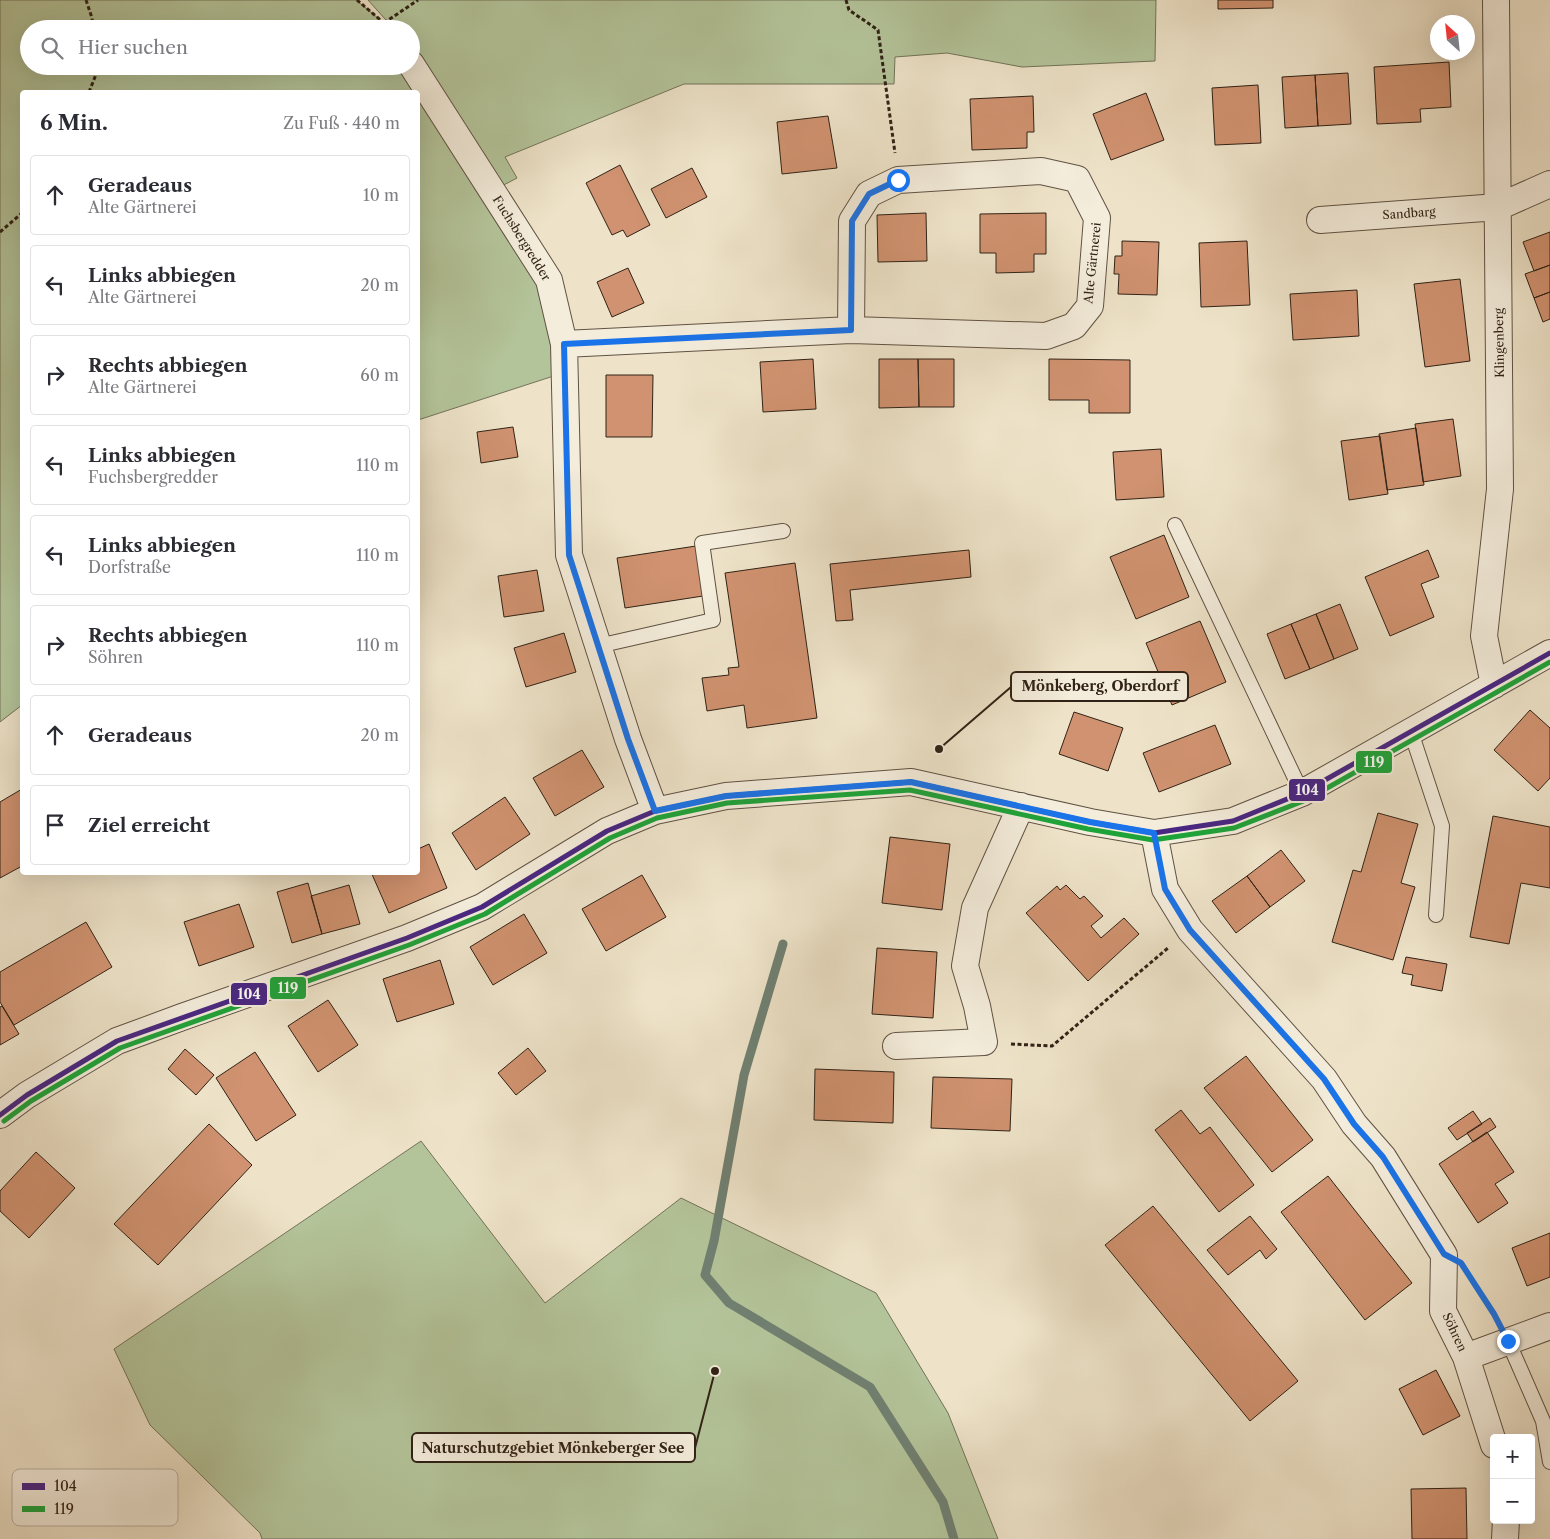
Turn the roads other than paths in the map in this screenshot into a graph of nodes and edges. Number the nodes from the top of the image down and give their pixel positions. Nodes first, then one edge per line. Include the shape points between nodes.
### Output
1 (1496, 0) edge
2 (418, 75) edge
3 (1550, 184) edge
4 (1498, 207) junction
5 (1320, 220) dead end
6 (851, 330) junction
7 (564, 344) junction
8 (1175, 525) dead end
9 (783, 532) dead end
10 (598, 646) junction
11 (1550, 653) edge
12 (1494, 685) junction
13 (1411, 732) junction
14 (1302, 793) junction
15 (1020, 806) junction
16 (655, 811) junction
17 (1154, 833) junction
18 (1436, 915) dead end
19 (896, 1046) dead end
20 (0, 1115) edge
21 (1550, 1326) edge
22 (1508, 1341) junction
23 (1466, 1357) junction
24 (1490, 1434) edge
25 (1550, 1462) edge
26 (1506, 1524) edge
27 (1505, 1539) edge

1 - 4 street, Klingenberg
2 - 7 street, Fuchsbergredder via 549,280
3 - 4 street, Sandbarg
4 - 5 street, Sandbarg
4 - 12 street, Klingenberg via 1500,490 1484,636
6 - 6 street, Alte Gärtnerei via 1046,336 1074,326 1090,306 1097,218 1077,179 1040,171 898,180 869,194 852,221
6 - 7 street, Alte Gärtnerei
7 - 10 street, Fuchsbergredder via 569,555
8 - 14 lane
9 - 10 lane via 702,543 713,620
10 - 16 street, Fuchsbergredder
11 - 12 street
12 - 13 street
13 - 14 street
13 - 18 lane via 1442,826
14 - 17 street via 1233,821
15 - 16 street via 911,782 726,796
15 - 17 street
15 - 19 street via 975,908 965,966 984,1042
16 - 20 street via 607,831 482,907 408,938 117,1041
17 - 23 street, Söhren via 1165,889 1190,930 1324,1079 1354,1124 1383,1157 1444,1254 1443,1311
21 - 22 street
22 - 23 street
22 - 25 lane via 1543,1421
23 - 24 street, Söhren
26 - 27 street

